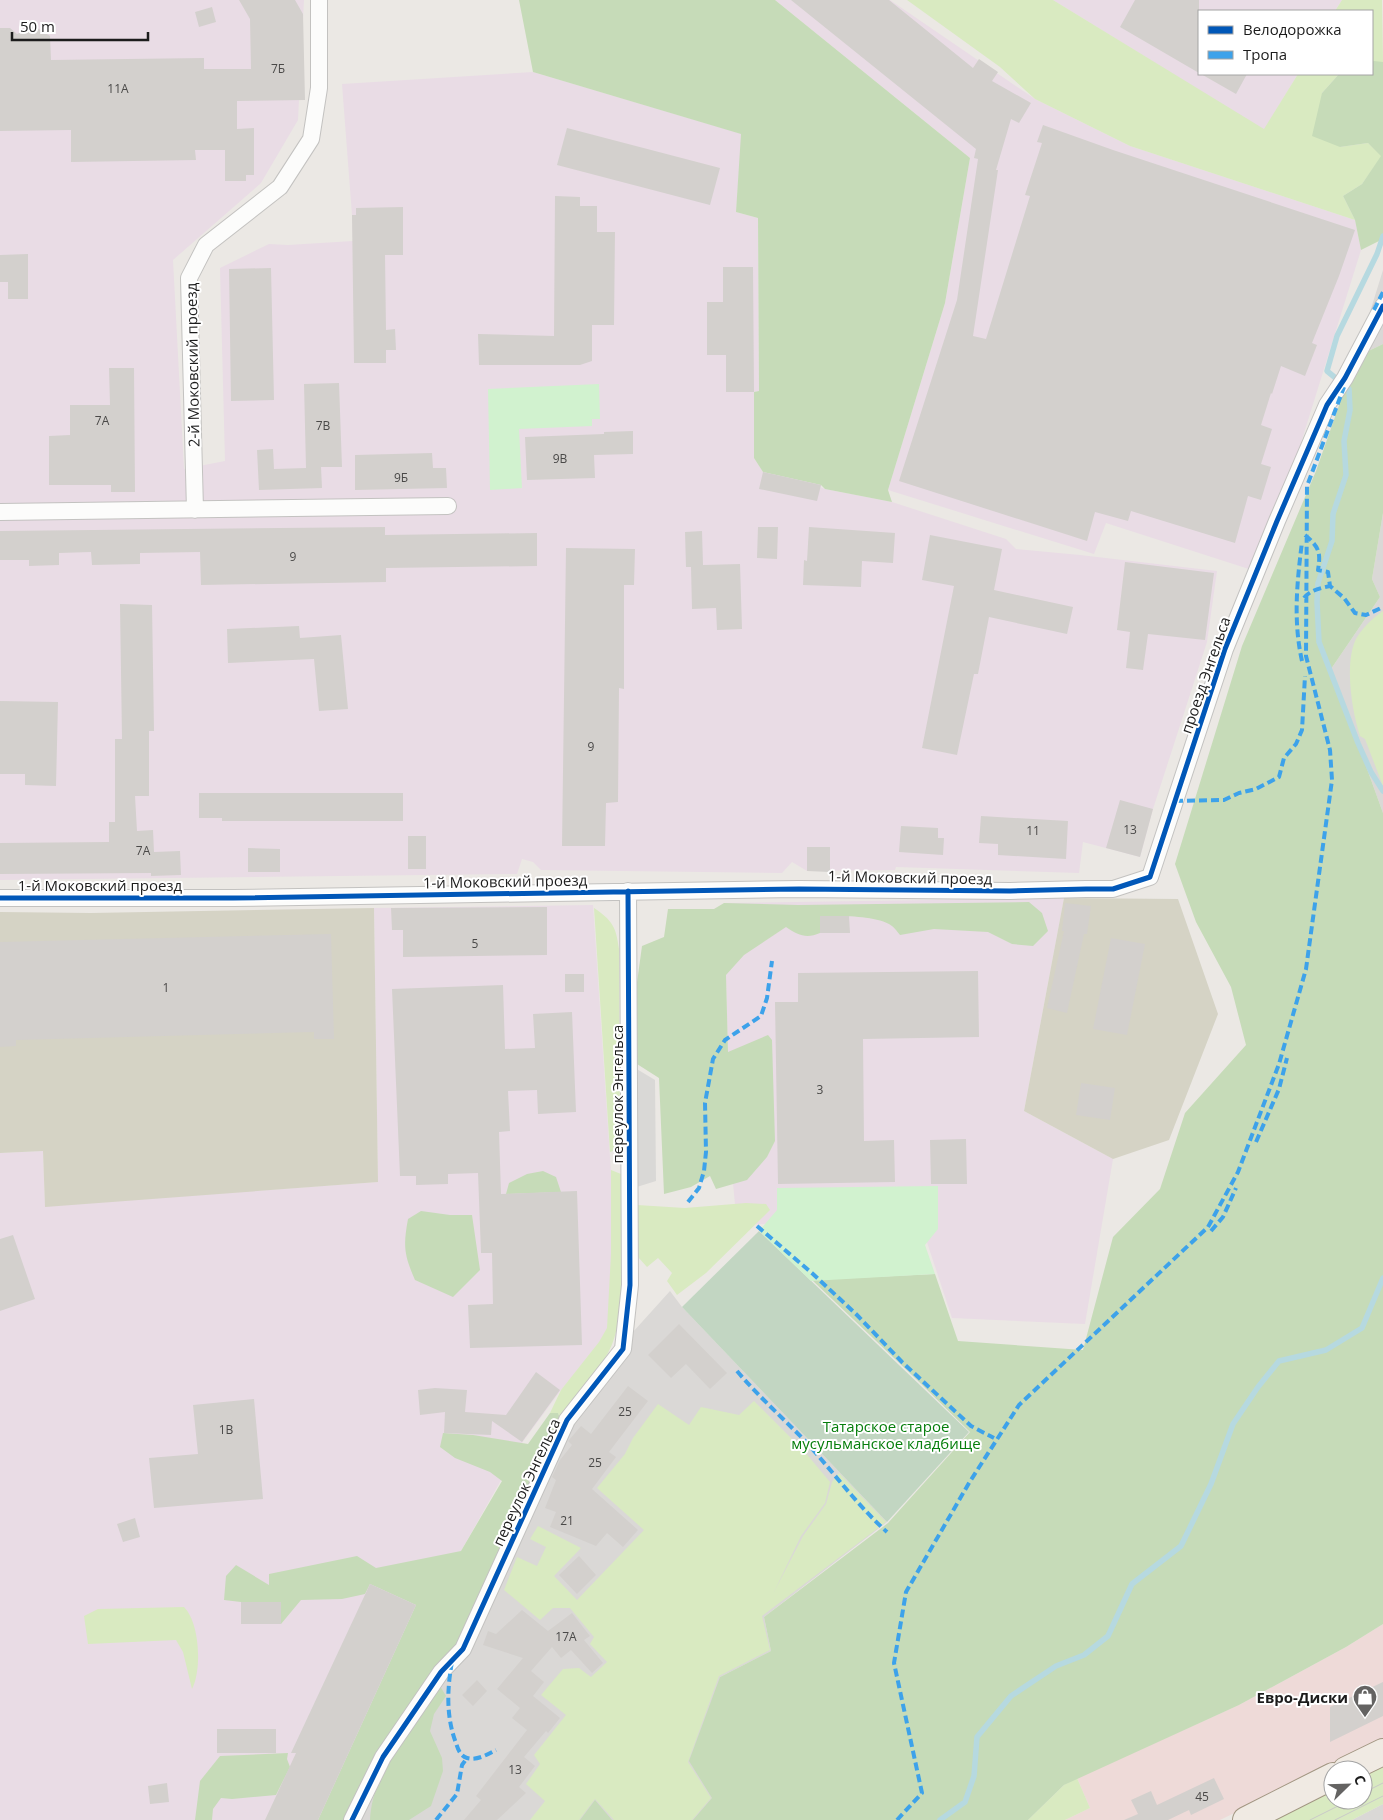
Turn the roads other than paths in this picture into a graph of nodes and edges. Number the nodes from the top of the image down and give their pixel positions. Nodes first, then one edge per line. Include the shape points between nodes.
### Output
1 (318, 0) edge
2 (1383, 306) edge
3 (448, 506) dead end
4 (195, 510) junction
5 (0, 512) edge
6 (628, 891) junction
7 (1010, 891) joint
8 (0, 898) edge
9 (1383, 1752) edge
10 (1367, 1760) edge
11 (1323, 1781) edge
12 (352, 1820) edge
13 (1246, 1820) edge

1 - 4 street, 2-й Моковский проезд via 319,88 311,139 280,187 206,245 189,278
2 - 7 street, проезд Энгельса via 1327,405 1277,520 1225,649 1150,877 1114,889
3 - 4 street
4 - 5 street
6 - 7 street, 1-й Моковский проезд
6 - 8 street, 1-й Моковский проезд via 233,898
6 - 12 street, переулок Энгельса via 630,1285 623,1349 567,1420 463,1649 441,1672 383,1757
9 - 10 main road
11 - 13 main road

